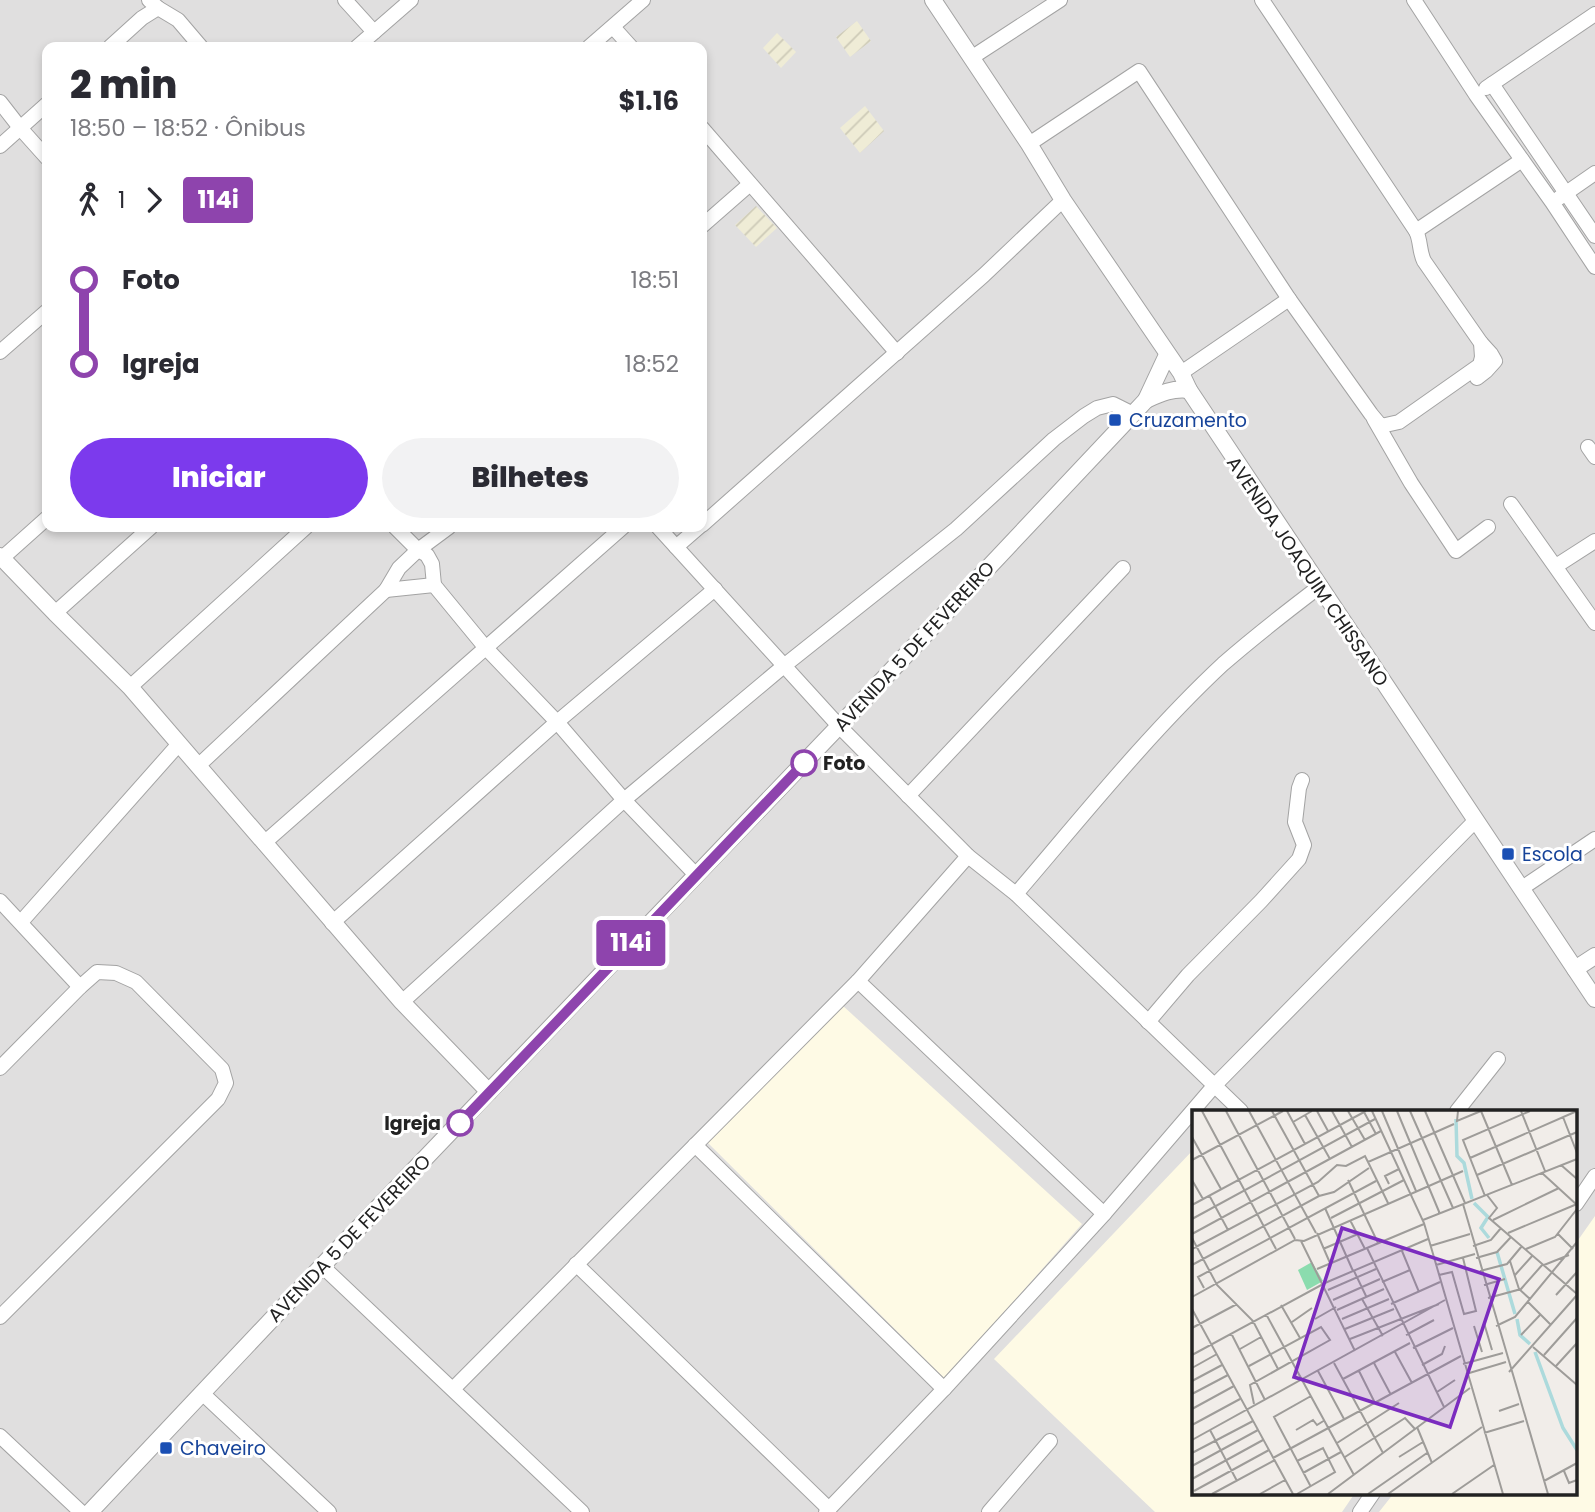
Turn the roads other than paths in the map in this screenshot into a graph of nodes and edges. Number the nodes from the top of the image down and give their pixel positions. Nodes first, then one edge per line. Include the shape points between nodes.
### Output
1 (345, 0) edge
2 (411, 0) edge
3 (643, 0) edge
4 (933, 0) edge
5 (1060, 0) edge
6 (1262, 0) edge
7 (1414, 0) edge
8 (154, 4) edge
9 (1595, 14) edge
10 (613, 27) junction
11 (374, 32) junction
12 (116, 42) edge
13 (197, 42) edge
14 (363, 42) edge
15 (595, 42) edge
16 (626, 42) edge
17 (971, 58) junction
18 (1492, 84) junction
19 (1476, 95) junction
20 (0, 102) edge
21 (42, 109) edge
22 (21, 129) junction
23 (707, 134) edge
24 (1029, 144) junction
25 (0, 146) edge
26 (42, 152) edge
27 (1522, 160) junction
28 (1595, 173) edge
29 (750, 184) junction
30 (1566, 193) junction
31 (1063, 200) junction
32 (1552, 202) junction
33 (707, 222) edge
34 (1416, 231) junction
35 (1595, 236) edge
36 (1595, 267) edge
37 (1289, 299) junction
38 (42, 315) edge
39 (1480, 343) junction
40 (0, 352) edge
41 (897, 353) junction
42 (1167, 355) junction
43 (1181, 373) junction
44 (1189, 390) junction
45 (1146, 400) junction
46 (1371, 414) junction
47 (1130, 417) junction
48 (1386, 439) junction
49 (1511, 504) dead end
50 (707, 521) edge
51 (42, 522) edge
52 (1488, 527) dead end
53 (145, 532) edge
54 (300, 532) edge
55 (400, 532) edge
56 (442, 532) edge
57 (617, 532) edge
58 (662, 532) edge
59 (694, 532) edge
60 (1595, 541) edge
61 (676, 547) junction
62 (418, 550) junction
63 (1, 558) edge
64 (1556, 566) junction
65 (1123, 568) dead end
66 (434, 585) junction
67 (1319, 587) junction
68 (715, 589) junction
69 (386, 590) junction
70 (55, 614) junction
71 (1595, 623) edge
72 (485, 647) junction
73 (785, 665) junction
74 (130, 687) junction
75 (557, 722) junction
76 (839, 726) junction
77 (178, 745) junction
78 (198, 765) junction
79 (1302, 780) dead end
80 (908, 796) junction
81 (624, 800) junction
82 (1475, 821) junction
83 (1595, 839) edge
84 (264, 843) junction
85 (968, 856) junction
86 (696, 875) junction
87 (1522, 888) junction
88 (1016, 894) junction
89 (0, 901) edge
90 (21, 922) junction
91 (332, 923) junction
92 (1595, 956) edge
93 (1575, 969) junction
94 (858, 981) junction
95 (80, 987) junction
96 (1595, 999) edge
97 (402, 1002) junction
98 (1148, 1022) junction
99 (1498, 1059) dead end
100 (0, 1068) edge
101 (1214, 1086) junction
102 (489, 1092) junction
103 (1193, 1110) edge
104 (1240, 1110) edge
105 (1458, 1110) edge
106 (1192, 1112) edge
107 (695, 1145) junction
108 (1595, 1176) edge
109 (1578, 1201) edge
110 (1104, 1214) junction
111 (576, 1264) junction
112 (322, 1266) junction
113 (0, 1317) edge
114 (453, 1389) junction
115 (944, 1389) junction
116 (202, 1393) junction
117 (0, 1436) edge
118 (1050, 1440) dead end
119 (1372, 1494) edge
120 (827, 1511) edge
121 (81, 1512) edge
122 (90, 1512) edge
123 (330, 1512) edge
124 (582, 1512) edge
125 (989, 1512) edge
126 (1360, 1512) edge

1 - 11 street
2 - 11 street
3 - 10 street
4 - 17 street, AVENIDA JOAQUIM CHISSANO
5 - 17 street
6 - 34 street
7 - 19 street
8 - 12 street
8 - 13 street via 178,20
9 - 18 street
10 - 15 street
10 - 16 street
11 - 14 street
17 - 24 street, AVENIDA JOAQUIM CHISSANO
18 - 19 street
18 - 30 street
19 - 27 street
20 - 22 street
21 - 22 street
22 - 25 street
22 - 26 street
23 - 29 street
24 - 31 street, AVENIDA JOAQUIM CHISSANO
24 - 37 street via 1139,71
27 - 32 street
27 - 34 street
28 - 30 street
29 - 33 street
29 - 41 street
30 - 32 street
30 - 35 street
31 - 41 street
31 - 42 street, AVENIDA JOAQUIM CHISSANO
32 - 36 street
34 - 39 street via 1420,254
37 - 43 street
37 - 46 street
38 - 40 street
39 - 46 street via 1480,365 1399,422 1381,426
39 - 48 street via 1495,361 1486,371
41 - 50 street
42 - 43 street, AVENIDA JOAQUIM CHISSANO
42 - 45 street
43 - 44 street, AVENIDA JOAQUIM CHISSANO
44 - 45 street via 1167,391
44 - 67 street, AVENIDA JOAQUIM CHISSANO
45 - 47 street, AVENIDA 5 DE FEVEREIRO
46 - 48 street
47 - 73 street via 1113,404 1084,416 956,529
47 - 76 street, AVENIDA 5 DE FEVEREIRO
48 - 52 street via 1456,551
49 - 64 street
51 - 63 street
53 - 70 street
54 - 74 street
55 - 62 street
56 - 62 street
57 - 72 street
58 - 61 street
59 - 61 street
60 - 64 street
61 - 68 street
62 - 66 street via 432,564
62 - 69 street via 399,568
63 - 70 street
64 - 71 street
65 - 80 street
66 - 69 street
66 - 72 street
67 - 82 street, AVENIDA JOAQUIM CHISSANO
67 - 88 street via 1223,665 1161,726
68 - 73 street
68 - 75 street
69 - 78 street
70 - 74 street
72 - 75 street
72 - 84 street
73 - 76 street
73 - 81 street
74 - 77 street
75 - 81 street
75 - 91 street
76 - 80 street
76 - 86 street, AVENIDA 5 DE FEVEREIRO
77 - 78 street
77 - 90 street
78 - 84 street
79 - 98 street via 1295,822 1304,845 1299,859
80 - 85 street
81 - 86 street
81 - 97 street
82 - 87 street, AVENIDA JOAQUIM CHISSANO
82 - 101 street
83 - 87 street
84 - 91 street
85 - 88 street
85 - 94 street
86 - 102 street, AVENIDA 5 DE FEVEREIRO
87 - 93 street, AVENIDA JOAQUIM CHISSANO
88 - 98 street
89 - 90 street
90 - 95 street
91 - 97 street
92 - 93 street
93 - 96 street, AVENIDA JOAQUIM CHISSANO
94 - 107 street
94 - 110 street
95 - 100 street
95 - 113 street via 97,972 116,973 136,982 222,1069 226,1083 218,1099
97 - 102 street
98 - 101 street
99 - 105 street
101 - 103 street
101 - 104 street
102 - 112 street, AVENIDA 5 DE FEVEREIRO
106 - 110 street
107 - 111 street
107 - 115 street
108 - 109 street
110 - 115 street
111 - 114 street
111 - 120 street
112 - 114 street
112 - 116 street, AVENIDA 5 DE FEVEREIRO
114 - 124 street
115 - 120 street
116 - 122 street, AVENIDA 5 DE FEVEREIRO
116 - 123 street
117 - 121 street
118 - 125 street
119 - 126 street

